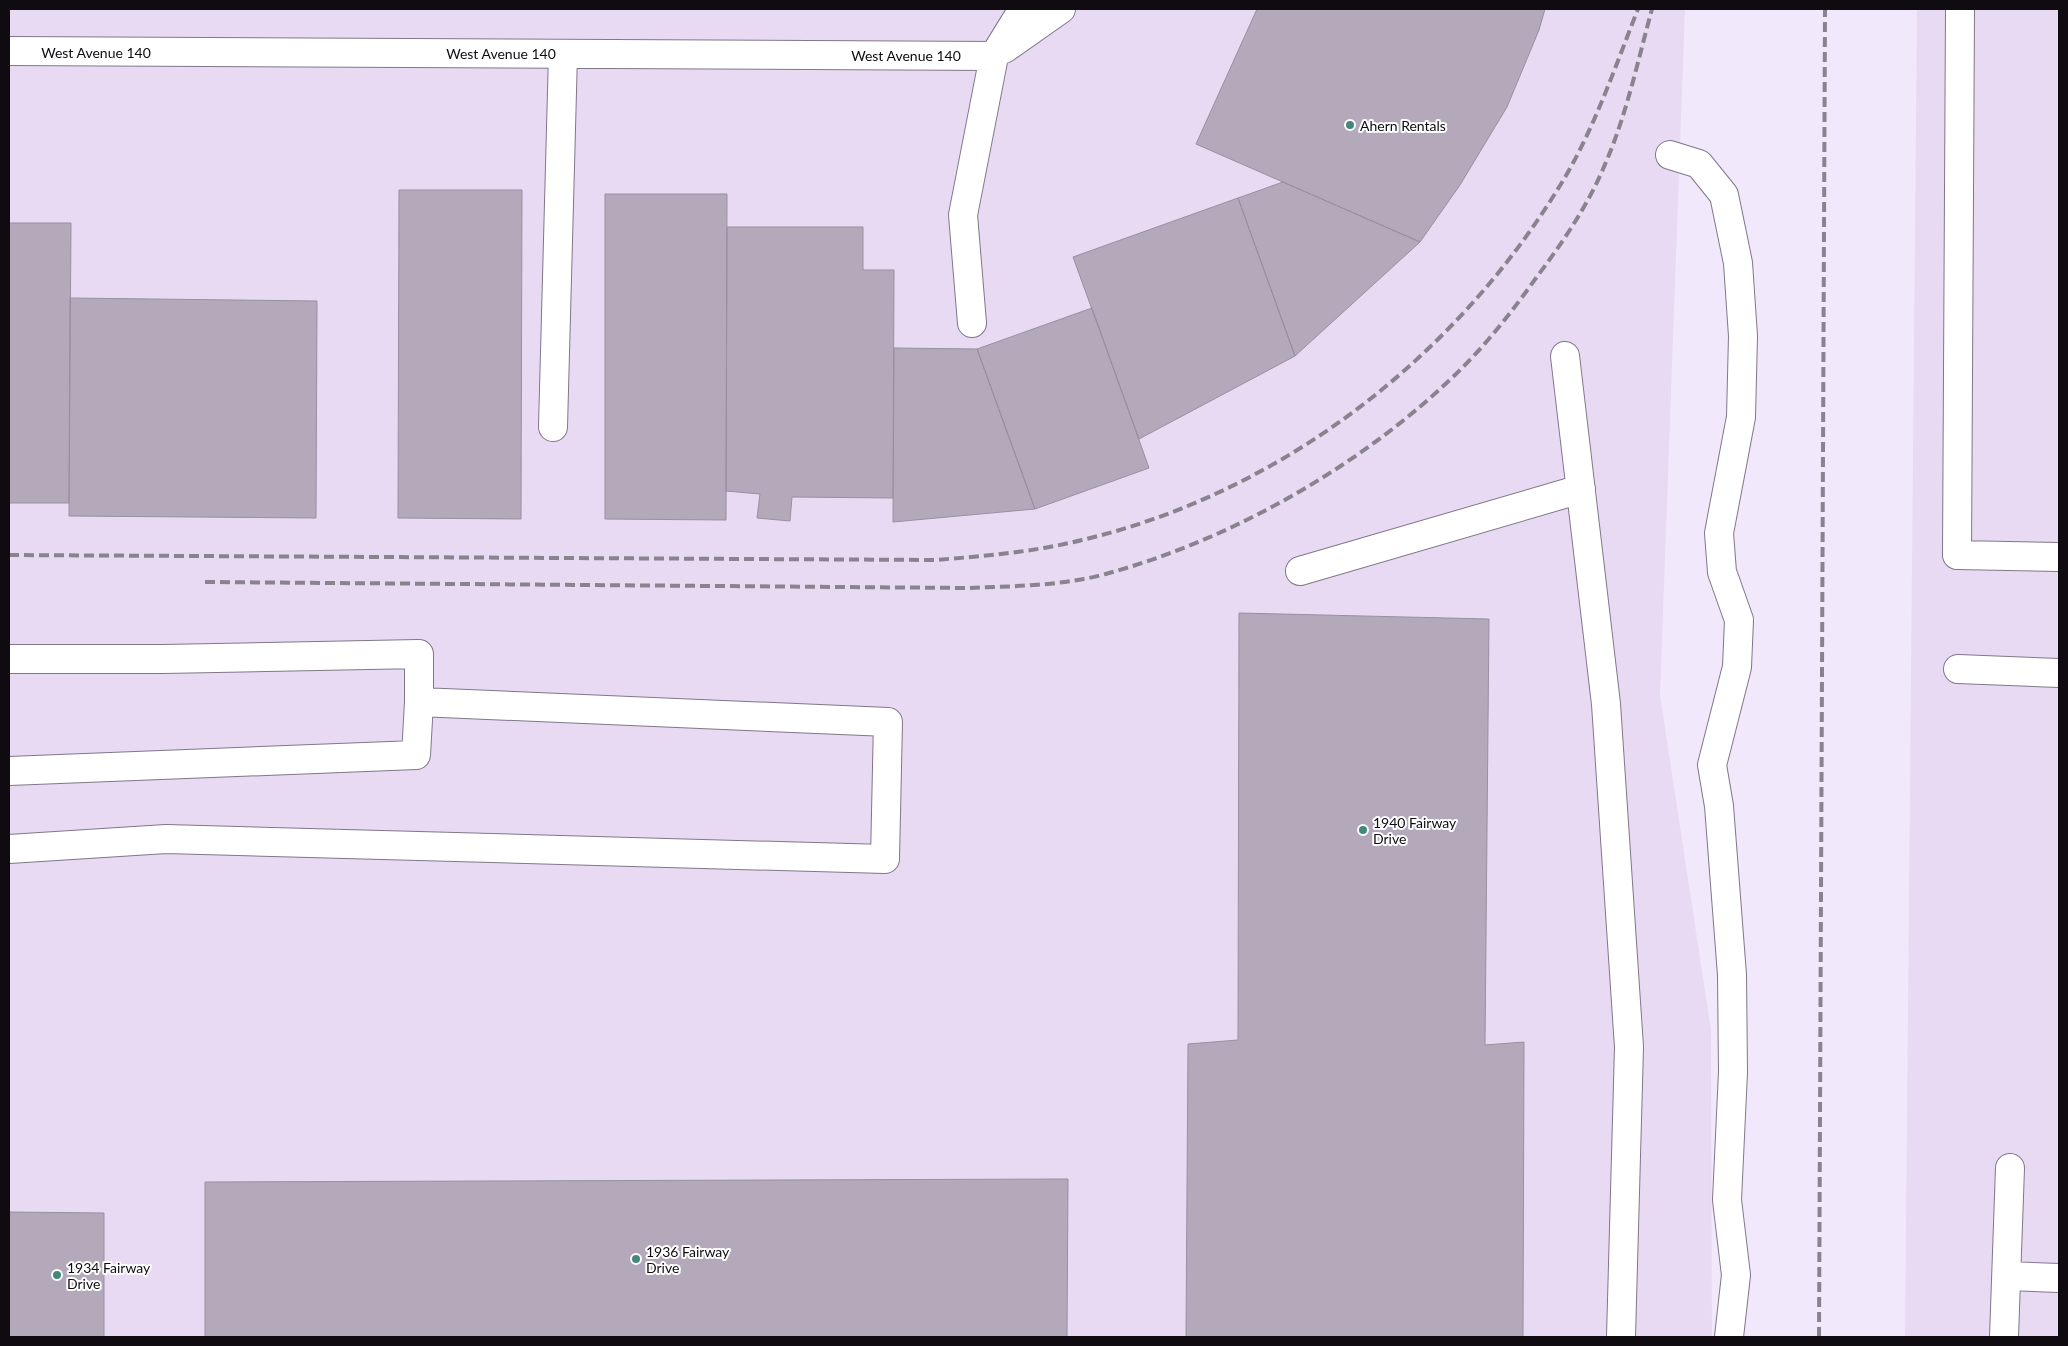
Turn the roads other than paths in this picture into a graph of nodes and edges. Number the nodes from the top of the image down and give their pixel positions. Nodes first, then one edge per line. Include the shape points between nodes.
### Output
1 (1023, 9) edge
2 (1061, 9) edge
3 (1960, 9) edge
4 (9, 51) edge
5 (563, 54) junction
6 (994, 56) junction
7 (1670, 154) dead end
8 (972, 323) dead end
9 (1566, 356) dead end
10 (553, 426) dead end
11 (1581, 490) junction
12 (2059, 557) edge
13 (1300, 571) dead end
14 (9, 659) edge
15 (1958, 668) dead end
16 (2059, 673) edge
17 (419, 702) junction
18 (9, 771) edge
19 (9, 849) edge
20 (2010, 1168) dead end
21 (2008, 1276) junction
22 (2059, 1278) edge
23 (1621, 1337) edge
24 (1729, 1337) edge
25 (2004, 1337) edge

1 - 6 street
2 - 6 street
3 - 12 street via 1957,555
4 - 5 street, West Avenue 140
5 - 6 street, West Avenue 140
5 - 10 street
6 - 8 street via 963,215
7 - 24 street via 1699,164 1724,196 1738,263 1743,336 1741,417 1719,533 1722,572 1739,620 1738,667 1712,765 1719,806 1732,975 1733,1072 1727,1200 1736,1275
9 - 11 street
11 - 13 street
11 - 23 street via 1606,704 1630,1047
14 - 17 street via 420,654
15 - 16 street
17 - 18 street via 416,755
17 - 19 street via 888,722 885,859 166,838
20 - 21 street
21 - 22 street
21 - 25 street

